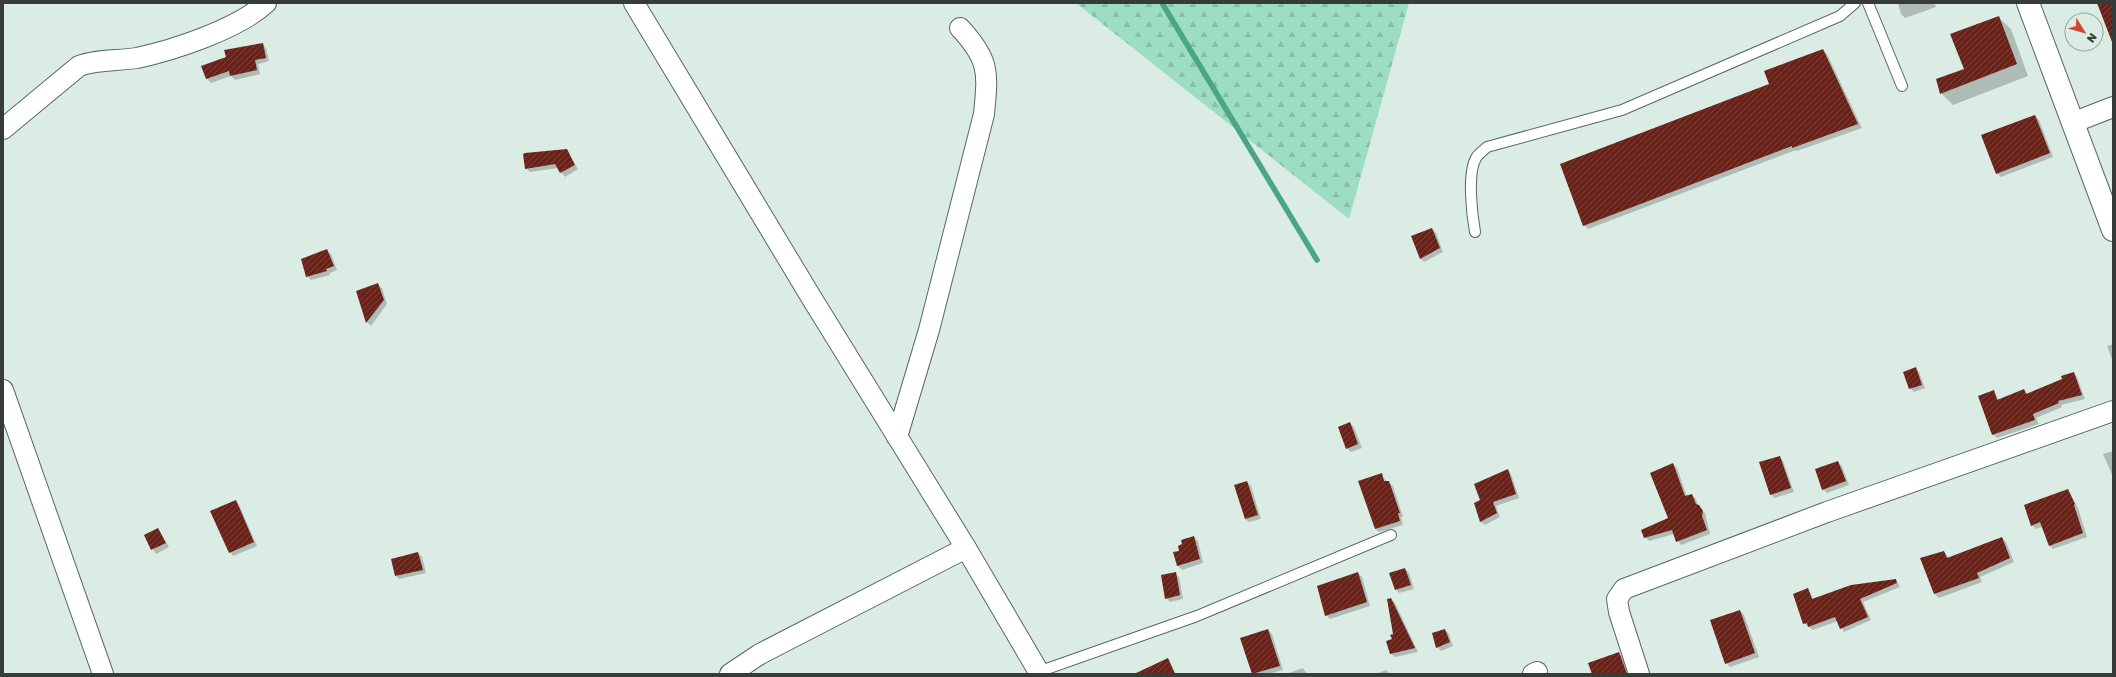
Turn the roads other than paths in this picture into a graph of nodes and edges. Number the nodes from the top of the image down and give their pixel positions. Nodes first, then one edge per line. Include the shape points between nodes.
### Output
1 (266, 3) edge
2 (634, 3) edge
3 (1855, 3) edge
4 (1868, 3) edge
5 (2028, 3) edge
6 (960, 28) dead end
7 (1902, 86) dead end
8 (2113, 107) edge
9 (2072, 123) junction
10 (3, 129) edge
11 (2113, 230) edge
12 (1474, 232) dead end
13 (3, 390) edge
14 (2113, 410) edge
15 (897, 437) junction
16 (1391, 535) dead end
17 (966, 548) junction
18 (1039, 673) edge
19 (102, 674) edge
20 (730, 674) edge
21 (1639, 674) edge

1 - 10 street via 229,27 176,47 137,58 79,66
2 - 15 street
3 - 12 lane via 1840,16 1622,110 1487,147 1475,158 1472,177 1471,206
4 - 7 lane
5 - 9 street
6 - 15 street via 976,45 983,59 987,83 984,114 929,330
8 - 9 street
9 - 11 street
13 - 19 street
14 - 21 street via 1820,515 1624,589 1617,599 1619,612
15 - 17 street
16 - 18 lane via 1197,616
17 - 18 street
17 - 20 street via 760,654

